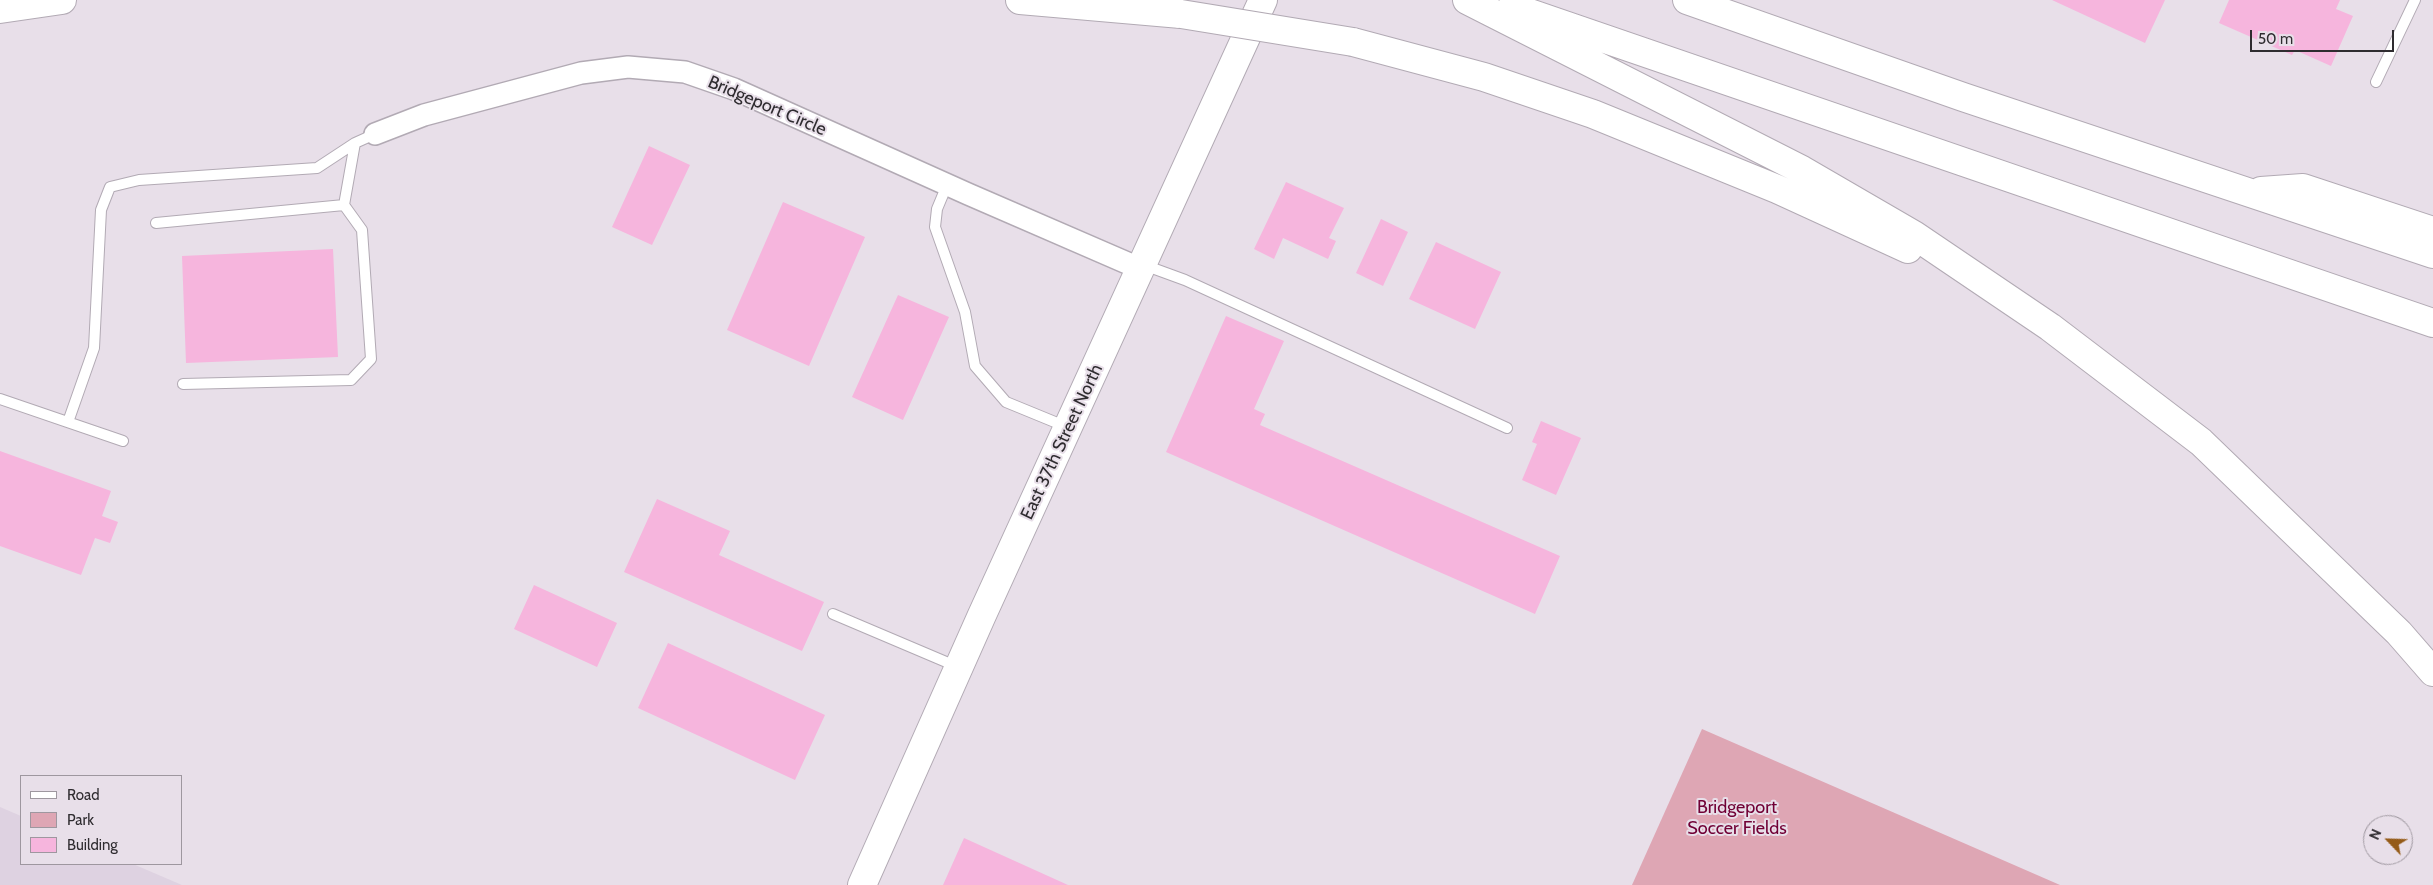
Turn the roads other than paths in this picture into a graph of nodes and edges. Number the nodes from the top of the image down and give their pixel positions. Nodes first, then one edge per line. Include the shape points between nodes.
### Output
1 (62, 0) edge
2 (1020, 0) edge
3 (1263, 0) edge
4 (1467, 0) edge
5 (1491, 0) edge
6 (1687, 0) edge
7 (2415, 0) edge
8 (0, 10) edge
9 (2376, 82) dead end
10 (375, 134) joint
11 (355, 143) junction
12 (947, 185) junction
13 (2248, 192) junction
14 (344, 205) junction
15 (156, 223) dead end
16 (2433, 230) edge
17 (2433, 254) edge
18 (1142, 266) junction
19 (1980, 280) junction
20 (2433, 323) edge
21 (183, 384) dead end
22 (0, 399) edge
23 (68, 422) junction
24 (1068, 427) junction
25 (1507, 428) dead end
26 (123, 441) dead end
27 (833, 614) dead end
28 (959, 668) junction
29 (2433, 672) edge
30 (862, 885) edge

1 - 8 main road
2 - 19 main road, bridge via 1181,14 1353,42 1484,77 1593,114 1777,189
3 - 18 main road, East 37th Street North
4 - 19 main road via 1802,170 1914,235
5 - 20 main road
6 - 13 main road
7 - 9 lane
10 - 11 lane
10 - 12 street, Bridgeport Circle via 424,115 580,73 628,68 685,72 734,89
11 - 14 lane
11 - 23 lane via 316,168 139,180 110,187 102,210 94,348
12 - 18 street, Bridgeport Circle
12 - 24 lane via 937,209 936,227 965,312 975,366 1006,402
13 - 16 main road via 2303,188
13 - 17 main road
14 - 15 lane
14 - 21 lane via 362,230 371,359 351,380
18 - 24 main road, East 37th Street North
18 - 25 lane via 1185,280
19 - 29 main road via 2050,327 2201,442 2399,634
22 - 23 lane
23 - 26 lane
24 - 28 main road, East 37th Street North
27 - 28 lane
28 - 30 main road, East 37th Street North

